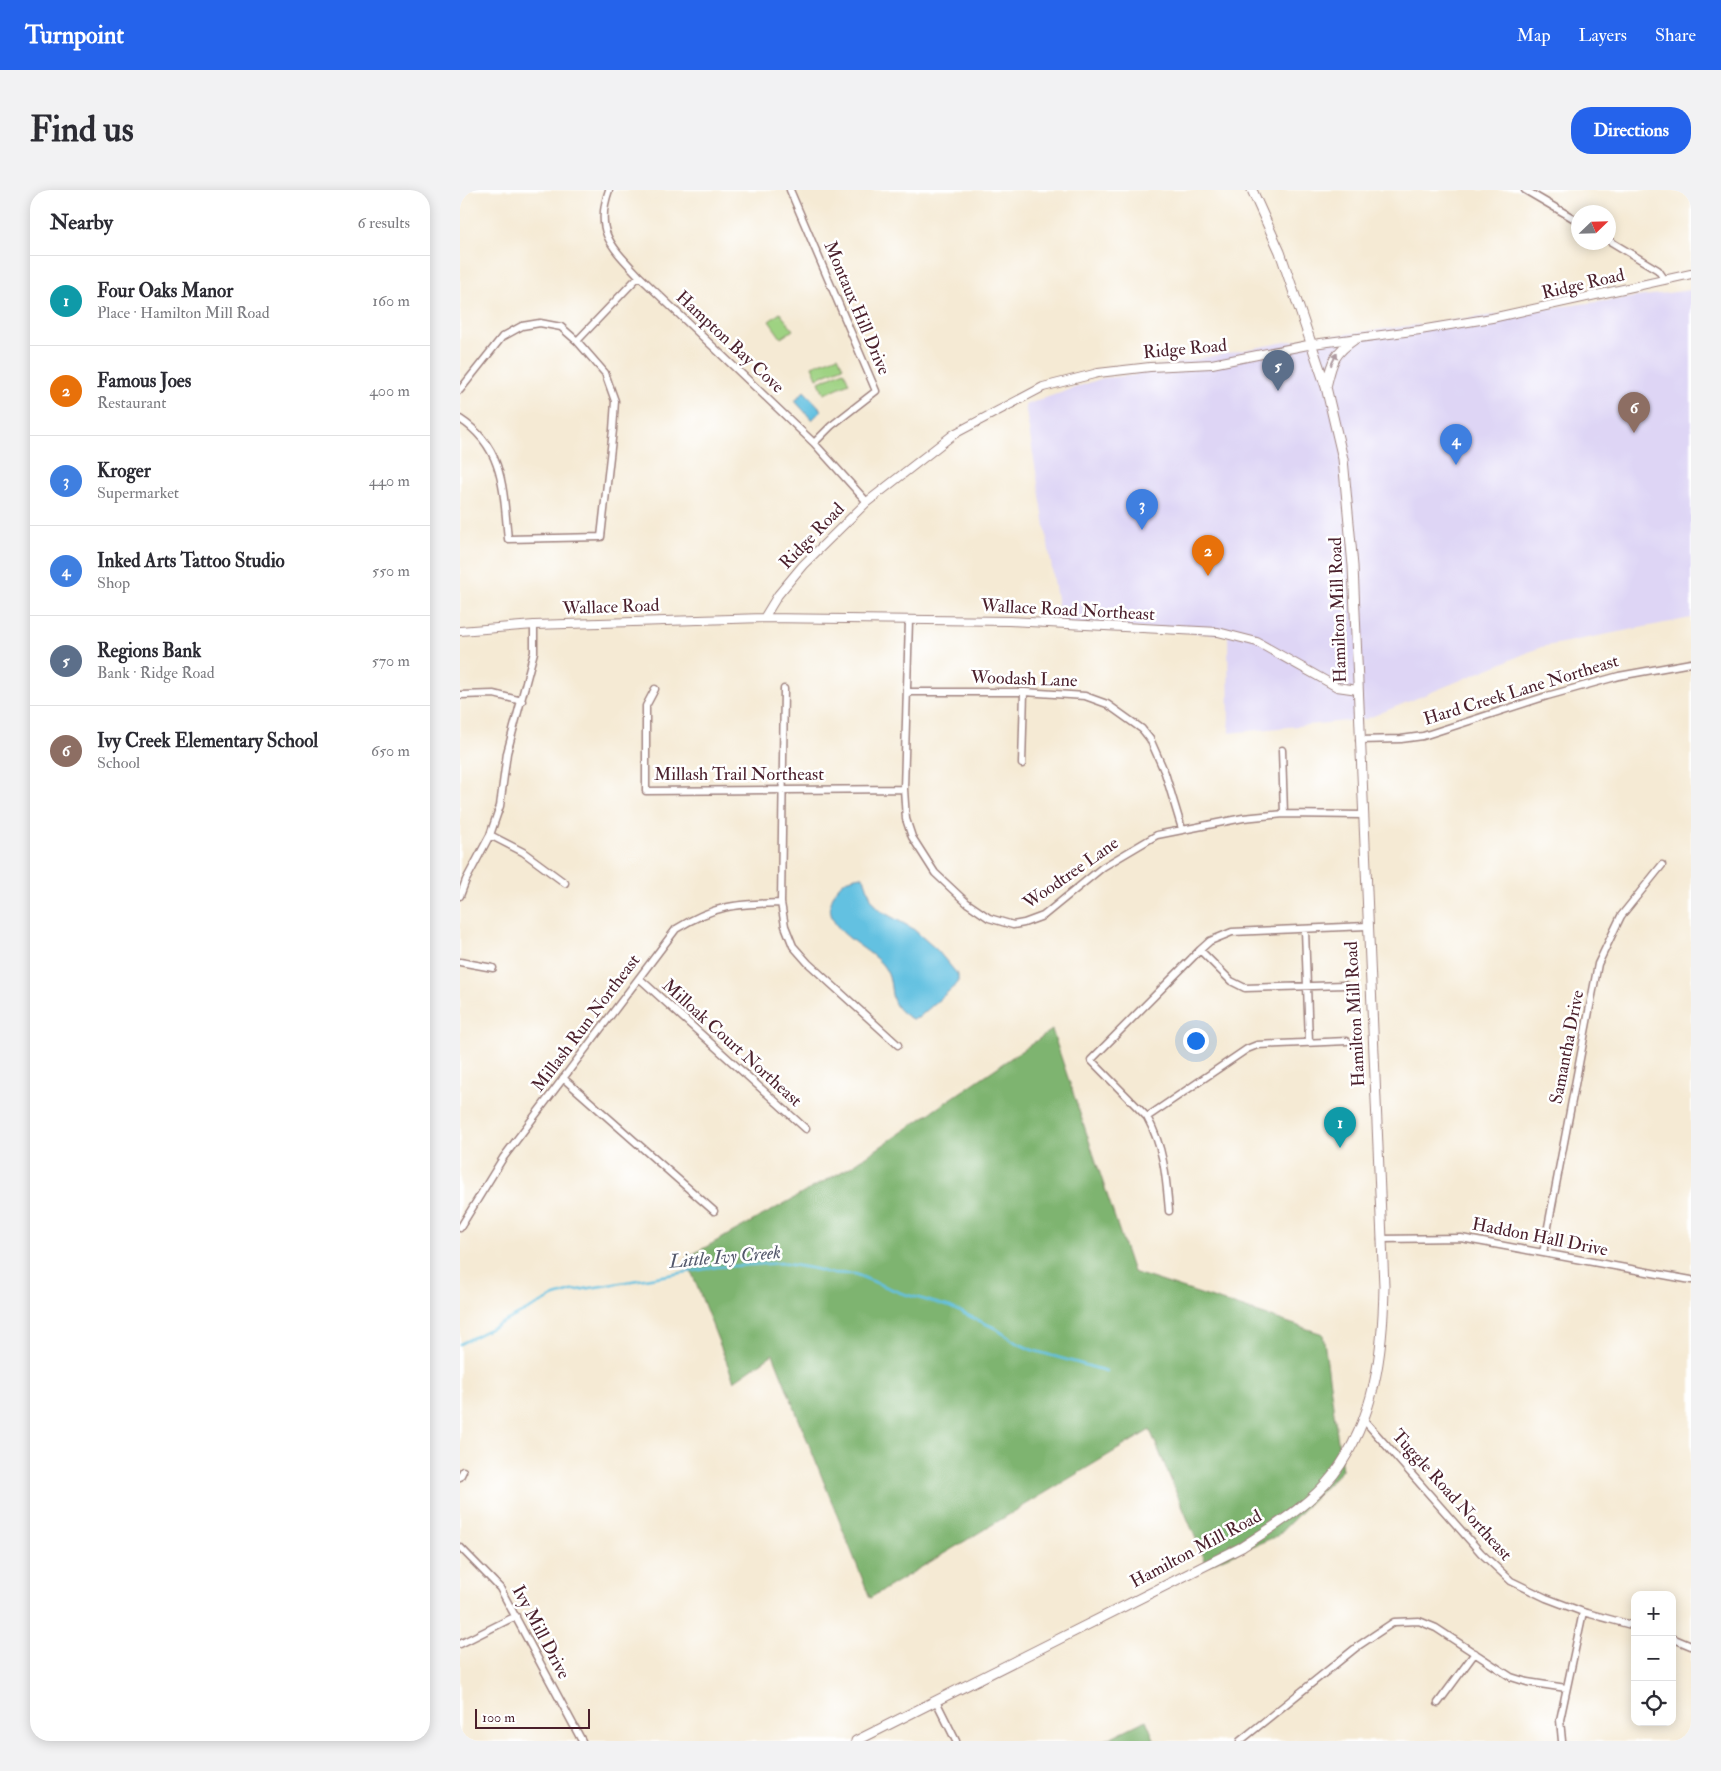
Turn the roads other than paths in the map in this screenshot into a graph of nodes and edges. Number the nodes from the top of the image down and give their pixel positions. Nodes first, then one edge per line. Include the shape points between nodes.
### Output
1 (609, 190) edge
2 (790, 190) edge
3 (1252, 190) edge
4 (1525, 190) edge
5 (1571, 217) edge
6 (1616, 245) edge
7 (1691, 274) edge
8 (639, 276) junction
9 (1665, 280) junction
10 (1355, 339) junction
11 (576, 341) junction
12 (1313, 344) junction
13 (1326, 387) junction
14 (460, 390) edge
15 (460, 419) edge
16 (814, 443) junction
17 (867, 502) junction
18 (764, 618) junction
19 (909, 620) junction
20 (534, 625) junction
21 (460, 631) edge
22 (1691, 663) edge
23 (655, 689) dead end
24 (784, 689) dead end
25 (1358, 690) junction
26 (908, 692) junction
27 (1024, 692) junction
28 (460, 695) edge
29 (522, 701) junction
30 (1359, 740) junction
31 (1282, 750) dead end
32 (1022, 764) dead end
33 (904, 789) junction
34 (783, 790) junction
35 (1284, 814) junction
36 (1363, 815) junction
37 (1182, 829) junction
38 (490, 835) junction
39 (1662, 865) dead end
40 (565, 883) dead end
41 (460, 896) edge
42 (780, 903) junction
43 (1367, 926) junction
44 (1305, 930) junction
45 (1200, 950) junction
46 (460, 962) edge
47 (493, 968) dead end
48 (639, 978) junction
49 (1345, 985) dead end
50 (1307, 987) junction
51 (1347, 1041) dead end
52 (1309, 1042) junction
53 (898, 1044) dead end
54 (563, 1078) junction
55 (1147, 1117) junction
56 (806, 1129) dead end
57 (714, 1211) dead end
58 (1169, 1211) dead end
59 (460, 1228) edge
60 (1381, 1239) junction
61 (1543, 1253) junction
62 (1691, 1280) edge
63 (1364, 1419) junction
64 (460, 1547) edge
65 (1583, 1612) junction
66 (516, 1616) junction
67 (1631, 1625) edge
68 (1676, 1640) edge
69 (460, 1644) edge
70 (1691, 1646) edge
71 (1475, 1653) junction
72 (1566, 1688) junction
73 (936, 1701) junction
74 (1438, 1703) dead end
75 (582, 1741) edge
76 (856, 1741) edge
77 (956, 1741) edge
78 (1240, 1741) edge
79 (1562, 1741) edge

1 - 8 street, Hampton Bay Cove via 603,207 605,235
2 - 16 street, Montaux Hill Drive via 876,392
3 - 12 main road, Hamilton Mill Road via 1280,252
4 - 5 street
6 - 9 street via 1658,270
7 - 9 street, Ridge Road
8 - 11 street
8 - 16 street, Hampton Bay Cove
9 - 10 street, Ridge Road via 1516,314
10 - 12 street, Ridge Road
13 -> 10 main road via 1333,358
11 - 14 street via 562,327 540,323 522,326 502,337
11 - 15 street via 605,374 615,401 601,537 508,539 501,473 488,444
12 - 13 main road, Hamilton Mill Road
12 - 17 street, Ridge Road via 1212,364 1098,373 1043,387 954,434
13 - 25 main road, Hamilton Mill Road via 1346,475
16 - 17 street, Hampton Bay Cove
17 - 18 street, Ridge Road via 803,566 778,595
18 - 19 street, Wallace Road Northeast
18 - 20 street, Wallace Road
19 - 25 street, Wallace Road Northeast via 1009,621 1218,632 1257,642 1336,687
19 - 26 street, Woodtree Lane
20 - 21 street, Wallace Road
20 - 29 street via 534,652
22 - 30 street, Hard Creek Lane Northeast via 1619,676 1423,736
23 - 34 street, Millash Trail Northeast via 646,706 646,791
24 - 34 street
25 - 30 main road, Hamilton Mill Road
26 - 27 street, Woodash Lane
26 - 33 street, Woodtree Lane
27 - 32 street
27 - 37 street, Woodash Lane via 1085,696 1107,704 1142,729 1156,752
28 - 29 street via 494,694
29 - 38 street via 508,754 500,806
30 - 36 main road, Hamilton Mill Road
31 - 35 street
33 - 34 street, Millash Trail Northeast
33 - 37 street, Woodtree Lane via 906,820 912,837 935,873 967,903 989,918 1013,925 1043,916 1120,855 1157,835
34 - 42 street
35 - 36 street, Woodtree Lane
35 - 37 street, Woodtree Lane
36 - 43 main road, Hamilton Mill Road
38 - 40 street via 523,852
38 - 41 street
39 - 61 street, Samantha Drive via 1621,916 1598,964
42 - 48 street, Millash Run Northeast via 741,903 719,907 698,916 676,929
42 - 53 street via 793,946
43 - 44 street
43 - 60 main road, Hamilton Mill Road
44 - 45 street via 1232,932
44 - 50 street
45 - 50 street via 1238,986
45 - 55 street via 1091,1060
46 - 47 street
48 - 54 street, Millash Run Northeast
48 - 56 street, Milloak Court Northeast
49 - 50 street
50 - 52 street
51 - 52 street
52 - 55 street via 1270,1043 1247,1049
54 - 57 street
54 - 59 street, Millash Run Northeast via 503,1158
55 - 58 street via 1163,1152
60 - 61 street, Haddon Hall Drive via 1461,1238
60 - 63 main road, Hamilton Mill Road via 1384,1330 1378,1374
61 - 62 street, Haddon Hall Drive
63 - 65 street, Tuggle Road Northeast via 1481,1553 1511,1581
63 - 73 main road, Hamilton Mill Road via 1333,1474 1313,1496 1242,1547
64 - 66 street, Ivy Mill Drive via 500,1588
65 - 67 street, Tuggle Road Northeast
65 - 72 street
66 - 69 street
66 - 75 street, Ivy Mill Drive
68 - 70 street
71 - 72 street via 1511,1677
71 - 74 street
71 - 78 street via 1419,1621 1394,1622 1358,1646
72 - 79 street via 1560,1720
73 - 76 main road, Hamilton Mill Road
73 - 77 street

